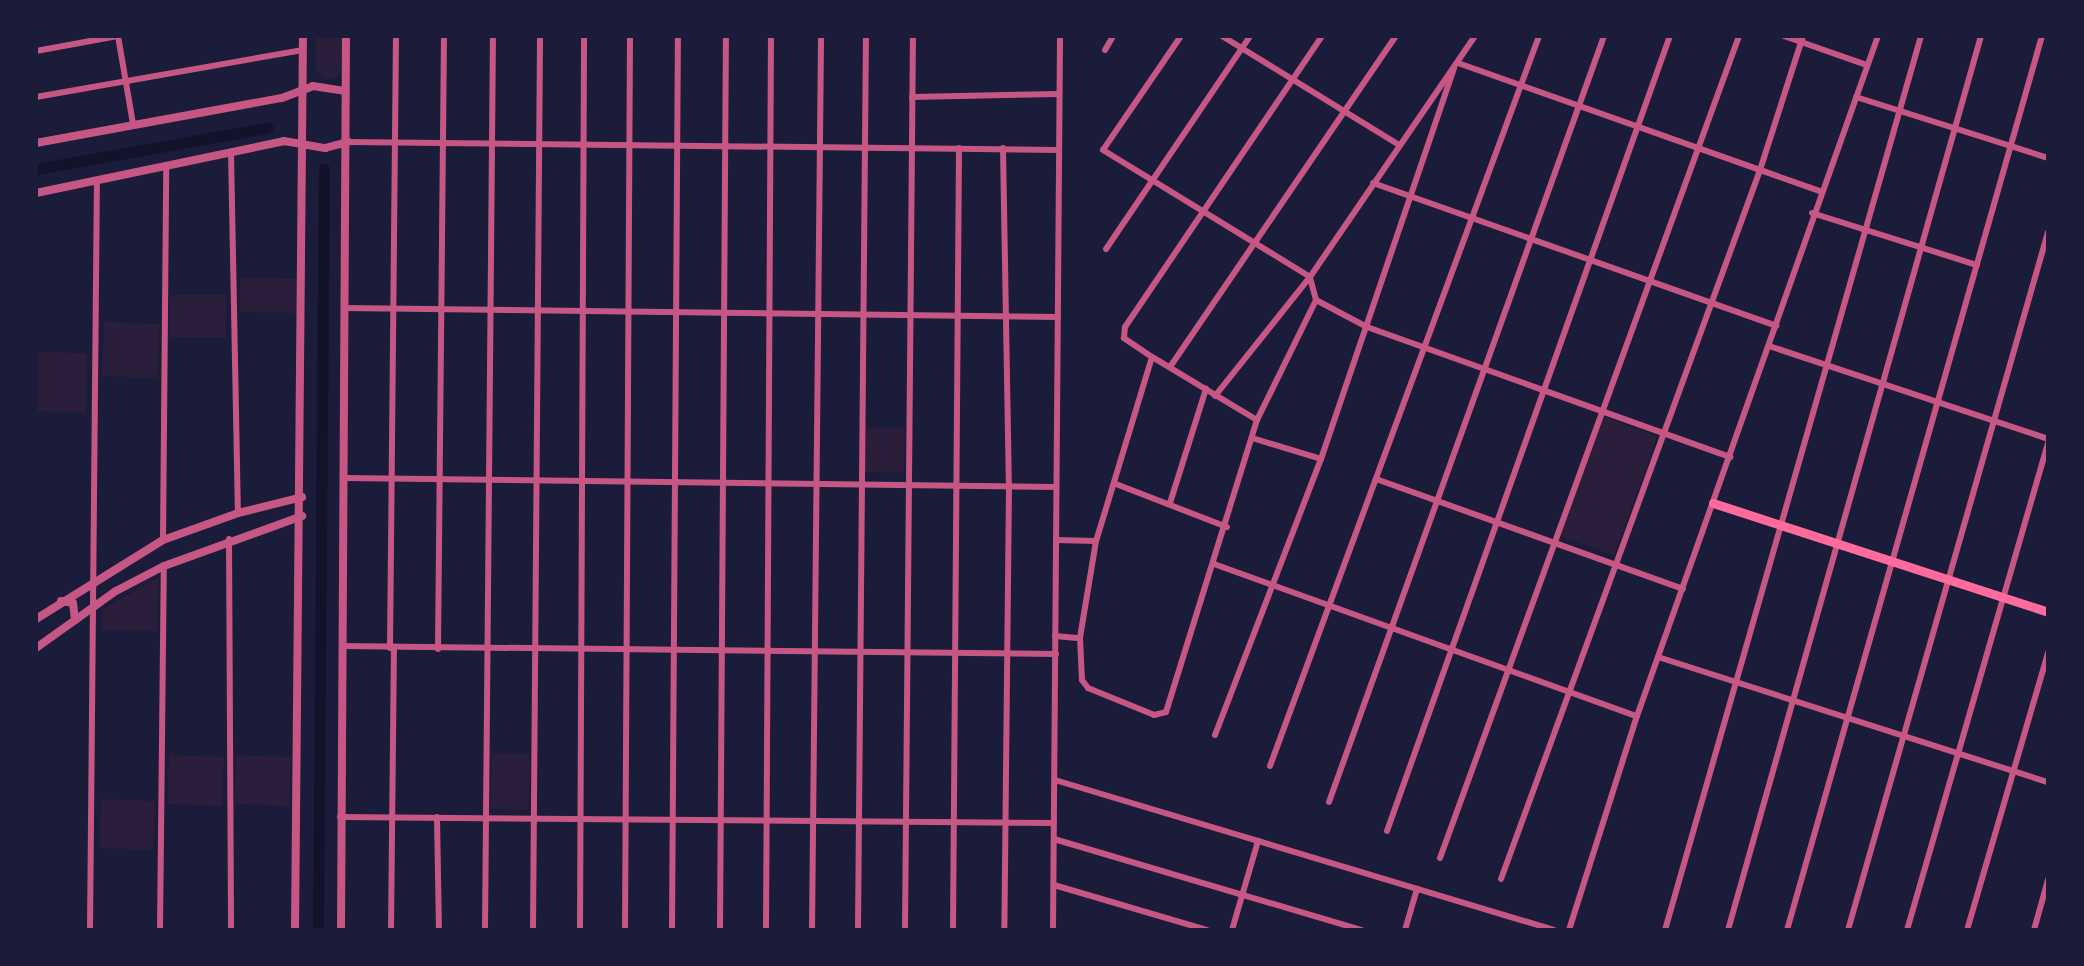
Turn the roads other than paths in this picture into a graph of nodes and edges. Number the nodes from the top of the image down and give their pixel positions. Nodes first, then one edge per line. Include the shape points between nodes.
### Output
1 (118, 36) edge
2 (303, 36) edge
3 (346, 36) edge
4 (396, 36) edge
5 (444, 36) edge
6 (493, 36) edge
7 (540, 36) edge
8 (584, 36) edge
9 (630, 36) edge
10 (678, 36) edge
11 (726, 36) edge
12 (771, 36) edge
13 (821, 36) edge
14 (866, 36) edge
15 (913, 36) edge
16 (1060, 36) edge
17 (1113, 36) edge
18 (1181, 36) edge
19 (1222, 36) edge
20 (1250, 36) edge
21 (1322, 36) edge
22 (1396, 36) edge
23 (1475, 36) edge
24 (1539, 36) edge
25 (1604, 36) edge
26 (1670, 36) edge
27 (1739, 36) edge
28 (1784, 36) edge
29 (1878, 36) edge
30 (1921, 36) edge
31 (1981, 36) edge
32 (2042, 36) edge
33 (1802, 39) edge
34 (1242, 48) junction
35 (303, 50) junction
36 (1105, 50) dead end
37 (36, 51) edge
38 (1867, 65) junction
39 (1456, 66) junction
40 (1293, 80) junction
41 (126, 81) junction
42 (1521, 86) junction
43 (302, 90) junction
44 (346, 91) junction
45 (1059, 94) junction
46 (36, 97) edge
47 (912, 97) junction
48 (1856, 97) junction
49 (1581, 107) junction
50 (1346, 112) junction
51 (1901, 113) junction
52 (133, 124) junction
53 (1641, 128) junction
54 (1954, 131) junction
55 (302, 142) junction
56 (348, 142) junction
57 (36, 143) edge
58 (396, 145) junction
59 (1399, 145) junction
60 (443, 146) junction
61 (492, 146) junction
62 (539, 146) junction
63 (583, 146) junction
64 (2011, 146) junction
65 (629, 147) junction
66 (677, 147) junction
67 (726, 147) junction
68 (770, 147) junction
69 (820, 148) junction
70 (862, 148) junction
71 (908, 148) junction
72 (959, 148) junction
73 (1003, 148) junction
74 (1697, 148) junction
75 (1059, 150) junction
76 (231, 152) junction
77 (2048, 158) edge
78 (166, 165) junction
79 (1760, 170) junction
80 (97, 180) junction
81 (1152, 180) junction
82 (1373, 183) junction
83 (1820, 191) junction
84 (36, 193) edge
85 (1411, 197) junction
86 (1203, 210) junction
87 (1812, 213) junction
88 (1472, 219) junction
89 (1862, 228) junction
90 (2048, 232) edge
91 (1532, 240) junction
92 (1255, 242) junction
93 (1921, 247) junction
94 (1106, 249) dead end
95 (1593, 261) junction
96 (1977, 265) junction
97 (1310, 277) junction
98 (1648, 281) junction
99 (1316, 300) junction
100 (1711, 303) junction
101 (344, 308) junction
102 (395, 308) junction
103 (442, 309) junction
104 (491, 310) junction
105 (538, 311) junction
106 (583, 311) junction
107 (628, 312) junction
108 (676, 313) junction
109 (725, 313) junction
110 (769, 314) junction
111 (818, 314) junction
112 (861, 315) junction
113 (908, 316) junction
114 (956, 316) junction
115 (1005, 316) junction
116 (1058, 317) junction
117 (1776, 326) junction
118 (1367, 327) junction
119 (1769, 346) junction
120 (1425, 347) junction
121 (1152, 357) junction
122 (1827, 366) junction
123 (1170, 367) junction
124 (1486, 369) junction
125 (1881, 384) junction
126 (1206, 389) junction
127 (1546, 391) junction
128 (1215, 396) junction
129 (1938, 403) junction
130 (1600, 410) junction
131 (1257, 420) junction
132 (1995, 422) junction
133 (1664, 433) junction
134 (1252, 438) junction
135 (2048, 441) edge
136 (1730, 457) junction
137 (1321, 459) junction
138 (344, 478) junction
139 (391, 478) junction
140 (1376, 479) junction
141 (441, 480) junction
142 (486, 482) junction
143 (534, 482) junction
144 (582, 482) junction
145 (628, 482) junction
146 (674, 483) junction
147 (721, 483) junction
148 (767, 484) junction
149 (816, 484) junction
150 (1116, 484) junction
151 (860, 485) junction
152 (907, 485) junction
153 (955, 486) junction
154 (1009, 487) junction
155 (1056, 487) junction
156 (302, 497) junction
157 (1438, 501) junction
158 (1170, 503) junction
159 (1713, 503) junction
160 (238, 513) junction
161 (302, 516) junction
162 (1499, 523) junction
163 (1781, 525) junction
164 (1227, 527) junction
165 (229, 539) junction
166 (163, 540) junction
167 (1056, 540) junction
168 (1096, 541) junction
169 (1553, 542) junction
170 (1835, 543) junction
171 (1892, 561) junction
172 (1214, 564) junction
173 (1616, 565) junction
174 (164, 566) junction
175 (105, 574) junction
176 (95, 580) junction
177 (1950, 580) junction
178 (1274, 586) junction
179 (1683, 589) junction
180 (116, 591) junction
181 (2004, 597) junction
182 (58, 602) junction
183 (1329, 606) junction
184 (92, 608) junction
185 (2048, 612) edge
186 (36, 619) edge
187 (75, 621) junction
188 (1392, 628) junction
189 (1055, 636) junction
190 (1080, 638) junction
191 (342, 646) junction
192 (533, 647) junction
193 (36, 648) edge
194 (392, 648) junction
195 (486, 648) junction
196 (578, 648) junction
197 (624, 648) junction
198 (674, 648) junction
199 (438, 649) junction
200 (719, 649) junction
201 (813, 650) junction
202 (1453, 650) junction
203 (770, 651) junction
204 (862, 651) junction
205 (906, 651) junction
206 (954, 651) junction
207 (2048, 653) edge
208 (1056, 654) junction
209 (1004, 655) junction
210 (1658, 657) junction
211 (1507, 670) junction
212 (1736, 682) junction
213 (1569, 692) junction
214 (1791, 699) junction
215 (1637, 716) junction
216 (1848, 718) junction
217 (1215, 735) dead end
218 (1905, 736) junction
219 (1959, 753) junction
220 (1270, 766) dead end
221 (2014, 771) junction
222 (1055, 780) junction
223 (2048, 782) edge
224 (1329, 802) dead end
225 (340, 817) junction
226 (391, 817) junction
227 (437, 817) junction
228 (532, 818) junction
229 (485, 819) junction
230 (580, 819) junction
231 (626, 819) junction
232 (673, 820) junction
233 (721, 820) junction
234 (765, 820) junction
235 (813, 821) junction
236 (859, 821) junction
237 (905, 822) junction
238 (954, 822) junction
239 (1006, 823) junction
240 (1054, 823) junction
241 (1387, 831) dead end
242 (1054, 839) junction
243 (1258, 841) junction
244 (1440, 858) dead end
245 (1501, 879) dead end
246 (2048, 880) edge
247 (1054, 885) junction
248 (1417, 889) junction
249 (1242, 895) junction
250 (90, 930) edge
251 (160, 930) edge
252 (231, 930) edge
253 (295, 930) edge
254 (341, 930) edge
255 (391, 930) edge
256 (439, 930) edge
257 (485, 930) edge
258 (533, 930) edge
259 (580, 930) edge
260 (625, 930) edge
261 (672, 930) edge
262 (720, 930) edge
263 (766, 930) edge
264 (812, 930) edge
265 (858, 930) edge
266 (905, 930) edge
267 (953, 930) edge
268 (1004, 930) edge
269 (1053, 930) edge
270 (1207, 930) edge
271 (1232, 930) edge
272 (1362, 930) edge
273 (1405, 930) edge
274 (1554, 930) edge
275 (1569, 930) edge
276 (1665, 930) edge
277 (1728, 930) edge
278 (1787, 930) edge
279 (1848, 930) edge
280 (1907, 930) edge
281 (1967, 930) edge
282 (2034, 930) edge

1 - 37 street
1 - 41 street
2 - 35 street
3 - 44 street
4 - 58 street
5 - 60 street
6 - 61 street
7 - 62 street
8 - 63 street
9 - 65 street
10 - 66 street
11 - 67 street
12 - 68 street
13 - 69 street
14 - 70 street
15 - 47 street
16 - 45 street
17 - 36 street
18 - 81 street via 1103,150
19 - 34 street
20 - 34 street
21 - 40 street
22 - 50 street
23 - 39 street
24 - 42 street
25 - 49 street
26 - 53 street
27 - 74 street
28 - 33 street
29 - 38 street
30 - 51 street
31 - 54 street
32 - 64 street
33 - 38 street
33 - 79 street
34 - 40 street
34 - 81 street
35 - 41 street
35 - 43 street
38 - 48 street
39 - 42 street
39 - 59 street
39 - 85 street
40 - 50 street
40 - 86 street
41 - 46 street
41 - 52 street
42 - 49 street
42 - 88 street
43 - 44 street via 324,84
43 - 52 street
43 - 55 street
44 - 56 street
45 - 47 street
45 - 75 street
47 - 71 street
48 - 51 street
48 - 83 street
49 - 53 street
49 - 91 street
50 - 59 street
50 - 92 street
51 - 54 street
51 - 89 street
52 - 57 street
53 - 74 street
53 - 95 street
54 - 64 street
54 - 93 street
55 - 56 street via 325,148
55 - 76 street
55 - 156 street
56 - 58 street
56 - 101 street
58 - 60 street
58 - 102 street
59 - 82 street
60 - 61 street
60 - 103 street
61 - 62 street
61 - 104 street
62 - 63 street
62 - 105 street
63 - 65 street
63 - 106 street
64 - 77 street
64 - 96 street
65 - 66 street
65 - 107 street
66 - 67 street
66 - 108 street
67 - 68 street
67 - 109 street
68 - 69 street
68 - 110 street
69 - 70 street
69 - 111 street
70 - 71 street
70 - 112 street
71 - 72 street
71 - 113 street
72 - 73 street
72 - 114 street
73 - 75 street
73 - 115 street
74 - 79 street
74 - 98 street
75 - 116 street
76 - 78 street
76 - 160 street
78 - 80 street
78 - 166 street
79 - 83 street
79 - 100 street
80 - 84 street
80 - 176 street
81 - 86 street
81 - 94 street
82 - 85 street
82 - 97 street
83 - 87 street
85 - 88 street
85 - 118 street
86 - 92 street
86 - 121 street via 1125,327 1124,338
87 - 89 street
87 - 117 street
88 - 91 street
88 - 120 street
89 - 93 street
89 - 122 street
90 - 132 street
91 - 95 street
91 - 124 street
92 - 97 street
92 - 123 street
93 - 96 street
93 - 125 street
95 - 98 street
95 - 127 street
96 - 129 street
97 - 99 street
97 - 128 street
98 - 100 street
98 - 130 street
99 - 118 street
99 - 131 street
100 - 117 street
100 - 133 street
101 - 102 street
101 - 138 street
102 - 103 street
102 - 139 street
103 - 104 street
103 - 141 street
104 - 105 street
104 - 142 street
105 - 106 street
105 - 143 street
106 - 107 street
106 - 144 street
107 - 108 street
107 - 145 street
108 - 109 street
108 - 146 street
109 - 110 street
109 - 147 street
110 - 111 street
110 - 148 street
111 - 112 street
111 - 149 street
112 - 113 street
112 - 151 street
113 - 114 street
113 - 152 street
114 - 115 street
114 - 153 street
115 - 116 street
115 - 154 street
116 - 155 street
117 - 119 street
118 - 120 street
118 - 137 street
119 - 122 street
119 - 136 street
120 - 124 street
120 - 140 street
121 - 123 street
121 - 150 street
122 - 125 street
122 - 163 street
123 - 126 street
124 - 127 street
124 - 157 street
125 - 129 street
125 - 170 street
126 - 128 street
126 - 158 street
127 - 130 street
127 - 162 street
128 - 131 street
129 - 132 street
129 - 171 street
130 - 133 street
130 - 169 street
131 - 134 street
132 - 135 street
132 - 177 street
133 - 136 street
133 - 173 street
134 - 137 street
134 - 164 street
135 - 181 street
136 - 159 street
137 - 178 street
138 - 139 street
138 - 191 street
139 - 141 street
139 - 194 street
140 - 157 street
140 - 183 street
141 - 142 street
141 - 199 street
142 - 143 street
142 - 195 street
143 - 144 street
143 - 192 street
144 - 145 street
144 - 196 street
145 - 146 street
145 - 197 street
146 - 147 street
146 - 198 street
147 - 148 street
147 - 200 street
148 - 149 street
148 - 203 street
149 - 151 street
149 - 201 street
150 - 158 street
150 - 168 street
151 - 152 street
151 - 204 street
152 - 153 street
152 - 205 street
153 - 154 street
153 - 206 street
154 - 155 street
154 - 209 street
155 - 167 street
156 - 160 street
156 - 161 street
157 - 162 street
157 - 188 street
158 - 164 street
159 - 163 main road
159 - 179 street
160 - 166 street
161 - 165 street
161 - 253 street
162 - 169 street
162 - 202 street
163 - 170 main road
163 - 212 street
164 - 172 street
165 - 174 street
165 - 252 street
166 - 175 street
167 - 168 street
167 - 189 street
168 - 190 street
169 - 173 street
169 - 211 street
170 - 171 main road
170 - 214 street
171 - 177 main road
171 - 216 street
172 - 178 street
172 - 190 street via 1166,712 1154,715 1084,686
173 - 179 street
173 - 213 street
174 - 180 street
174 - 251 street
175 - 176 street
175 - 180 street via 104,586
176 - 182 street
176 - 184 street
177 - 181 main road
177 - 218 street
178 - 183 street
178 - 217 street
179 - 210 street
180 - 184 street
181 - 185 main road
181 - 219 street
182 - 186 street
182 - 187 street via 73,603
183 - 188 street
183 - 220 street
184 - 187 street
184 - 250 street
187 - 193 street
188 - 202 street
188 - 224 street
189 - 190 street
189 - 208 street
191 - 194 street
191 - 225 street
192 - 195 street
192 - 196 street
192 - 228 street
194 - 199 street
194 - 226 street
195 - 199 street
195 - 229 street
196 - 197 street
196 - 230 street
197 - 198 street
197 - 231 street
198 - 200 street
198 - 232 street
200 - 203 street
200 - 233 street
201 - 203 street
201 - 204 street
201 - 235 street
202 - 211 street
202 - 241 street
203 - 234 street
204 - 205 street
204 - 236 street
205 - 206 street
205 - 237 street
206 - 209 street
206 - 238 street
207 - 221 street
208 - 209 street
208 - 222 street
209 - 239 street
210 - 212 street
210 - 215 street
211 - 213 street
211 - 244 street
212 - 214 street
212 - 276 street
213 - 215 street
213 - 245 street
214 - 216 street
214 - 277 street
215 - 275 street
216 - 218 street
216 - 278 street
218 - 219 street
218 - 279 street
219 - 221 street
219 - 280 street
221 - 223 street
221 - 281 street
222 - 240 street
222 - 243 street
225 - 226 street
225 - 254 street
226 - 227 street
226 - 255 street
227 - 229 street
227 - 256 street
228 - 229 street
228 - 230 street
228 - 258 street
229 - 257 street
230 - 231 street
230 - 259 street
231 - 232 street
231 - 260 street
232 - 233 street
232 - 261 street
233 - 234 street
233 - 262 street
234 - 235 street
234 - 263 street
235 - 236 street
235 - 264 street
236 - 237 street
236 - 265 street
237 - 238 street
237 - 266 street
238 - 239 street
238 - 267 street
239 - 240 street
239 - 268 street
240 - 242 street
242 - 247 street
242 - 249 street
243 - 248 street
243 - 249 street
246 - 282 street
247 - 269 street
247 - 270 street
248 - 273 street
248 - 274 street
249 - 271 street
249 - 272 street

